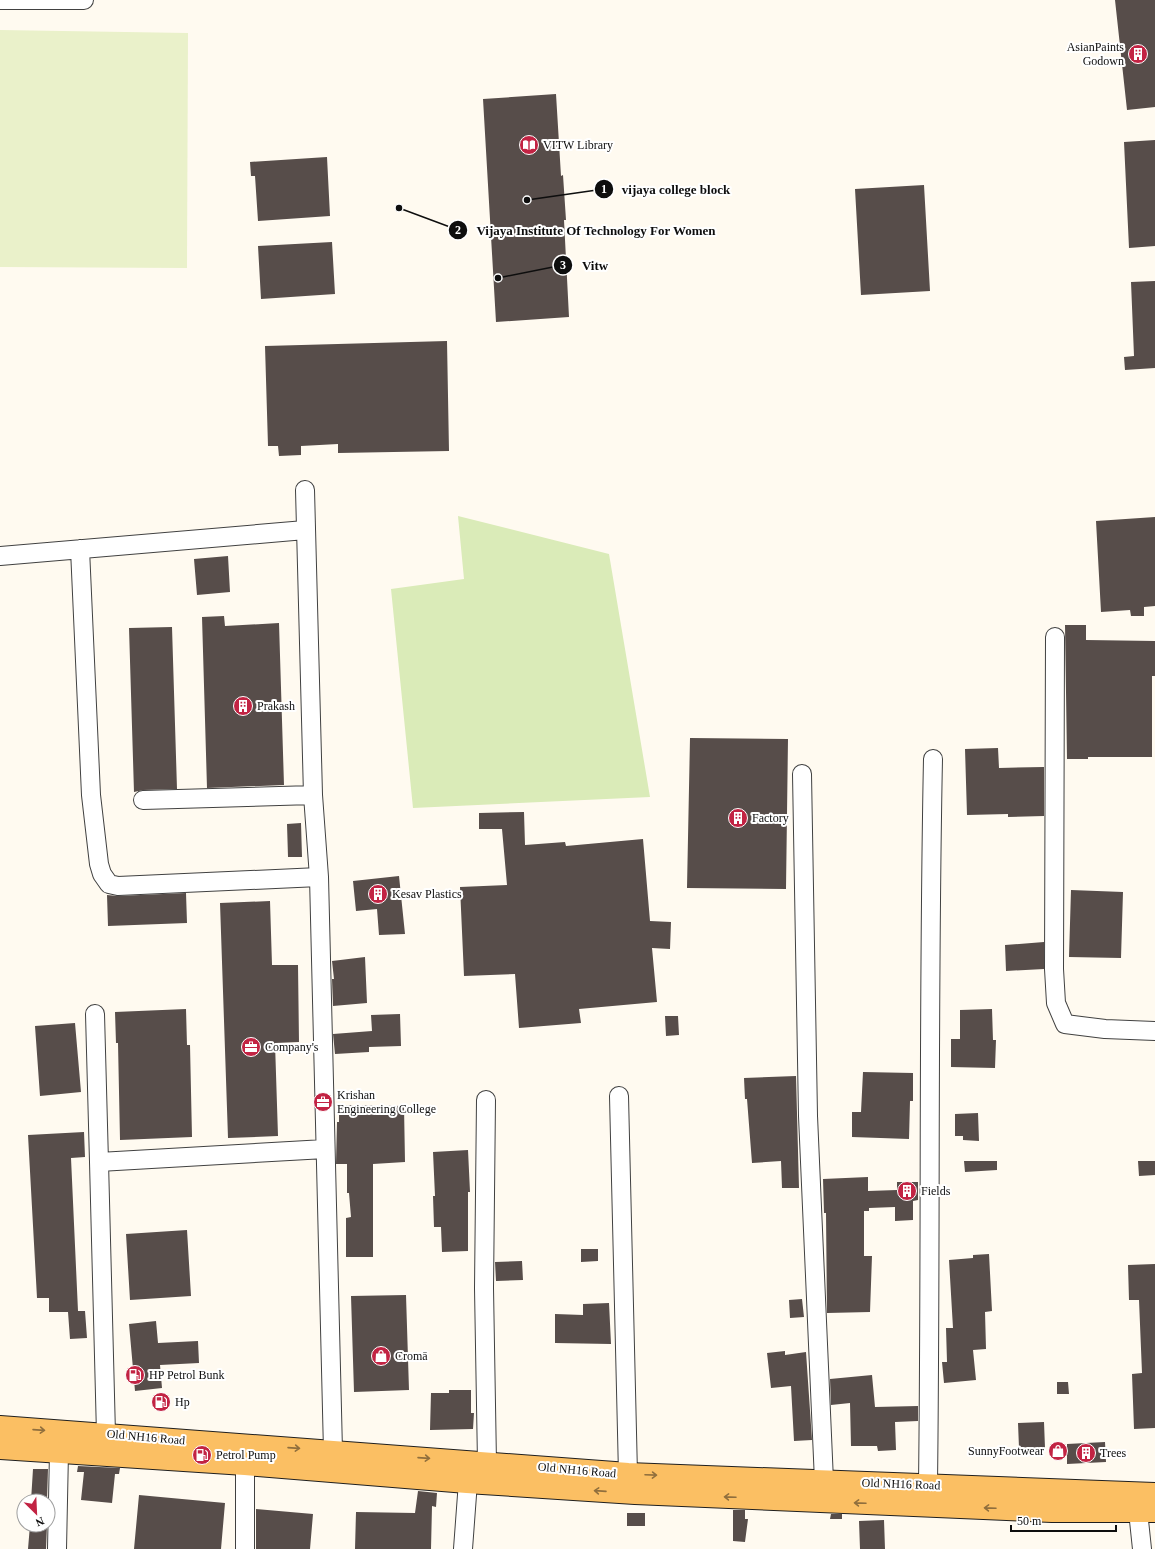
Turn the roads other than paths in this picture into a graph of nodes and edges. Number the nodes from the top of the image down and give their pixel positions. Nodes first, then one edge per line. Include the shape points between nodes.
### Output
1 (0, 0) edge
2 (84, 0) edge
3 (305, 490) dead end
4 (305, 530) junction
5 (80, 548) junction
6 (0, 556) edge
7 (1055, 637) dead end
8 (933, 759) dead end
9 (802, 774) dead end
10 (313, 795) junction
11 (143, 800) dead end
12 (319, 877) junction
13 (95, 1014) dead end
14 (1155, 1030) edge
15 (619, 1096) dead end
16 (486, 1100) dead end
17 (325, 1149) junction
18 (99, 1162) junction
19 (0, 1427) edge
20 (106, 1434) junction
21 (0, 1448) edge
22 (333, 1451) junction
23 (59, 1452) junction
24 (245, 1464) junction
25 (475, 1469) junction
26 (628, 1474) junction
27 (824, 1481) junction
28 (928, 1484) junction
29 (1155, 1494) edge
30 (1146, 1511) edge
31 (57, 1549) edge
32 (245, 1549) edge
33 (463, 1549) edge
34 (1142, 1549) edge

1 - 2 street
3 - 4 street
4 - 5 street
4 - 10 street
5 - 6 street
5 - 12 street via 91,795 99,864 105,879 109,884 118,886
7 - 14 street via 1056,1002 1065,1024 1105,1029
8 - 28 street
9 - 27 street via 808,1116
10 - 11 street
10 - 12 street
12 - 17 street
13 - 18 street
15 - 26 street
16 - 25 street via 484,1288
17 - 18 street
17 - 22 street
18 - 20 street
19 -> 20 main road, Old NH16 Road
20 -> 22 main road, Old NH16 Road
21 - 23 main road, Old NH16 Road
22 -> 25 main road, Old NH16 Road
23 - 24 main road, Old NH16 Road
23 - 31 street
24 - 25 main road, Old NH16 Road
24 - 32 street
25 - 26 main road, Old NH16 Road
30 -> 25 main road, Old NH16 Road via 1052,1511 643,1494
25 - 33 street
26 -> 27 main road, Old NH16 Road
27 - 28 main road, Old NH16 Road
28 - 29 main road, Old NH16 Road
30 - 34 street

